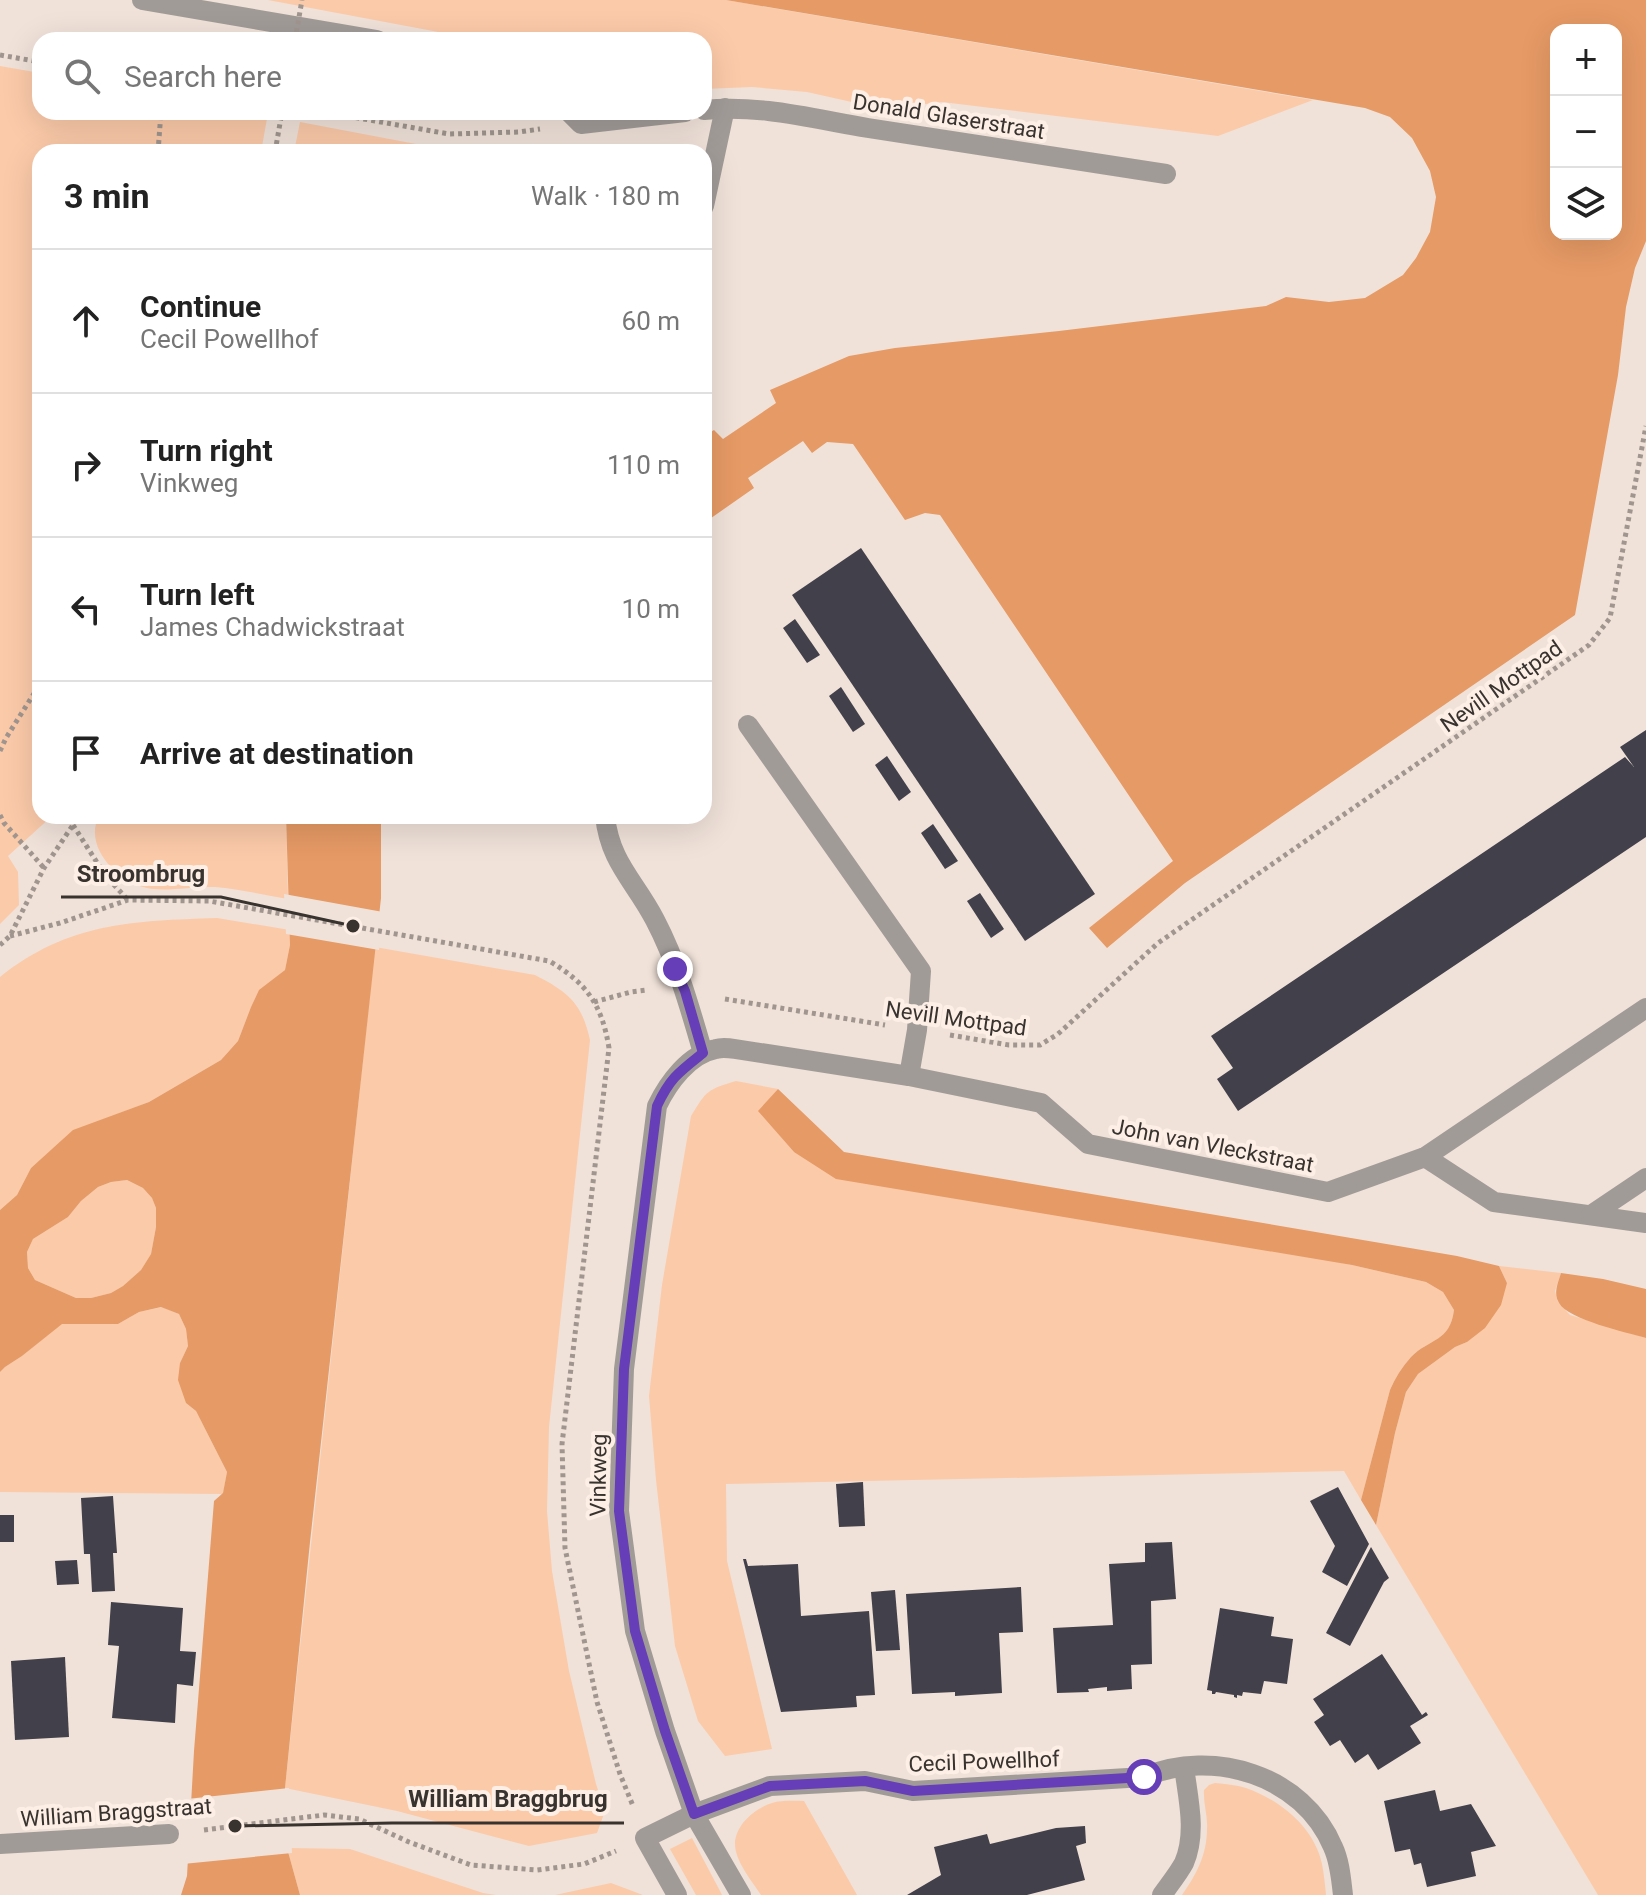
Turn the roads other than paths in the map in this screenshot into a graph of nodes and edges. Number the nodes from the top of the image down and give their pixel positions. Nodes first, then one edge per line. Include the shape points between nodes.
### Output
1 (142, 0) edge
2 (330, 32) edge
3 (714, 109) edge
4 (710, 144) edge
5 (1166, 174) dead end
6 (748, 725) dead end
7 (606, 824) edge
8 (1646, 1008) edge
9 (703, 1053) junction
10 (909, 1076) junction
11 (1425, 1157) junction
12 (1646, 1178) edge
13 (1591, 1215) junction
14 (1646, 1223) edge
15 (1184, 1767) junction
16 (694, 1814) junction
17 (169, 1834) road end
18 (0, 1844) edge
19 (677, 1895) edge
20 (741, 1895) edge
21 (1162, 1895) edge
22 (1343, 1895) edge

1 - 2 street
3 - 4 street
3 - 5 street, Donald Glaserstraat via 784,113
6 - 10 street via 921,971
7 - 9 street via 617,861 655,919
8 - 11 street, John van Vleckstraat
9 - 10 street, John van Vleckstraat via 735,1049
9 - 16 street, Vinkweg via 666,1085 657,1106 624,1369 619,1511 635,1631
10 - 11 street, John van Vleckstraat via 1041,1103 1088,1144 1328,1192
11 - 13 street via 1494,1202
12 - 13 street
13 - 14 street
15 - 16 street, Cecil Powellhof via 1144,1777 913,1791 865,1781 770,1786
15 - 21 street via 1191,1837 1182,1867
15 - 22 street, Cecil Powellhof via 1240,1769 1304,1802 1332,1843
16 - 19 street via 645,1838
16 - 20 street, Vinkweg
17 - 18 street, William Braggstraat

